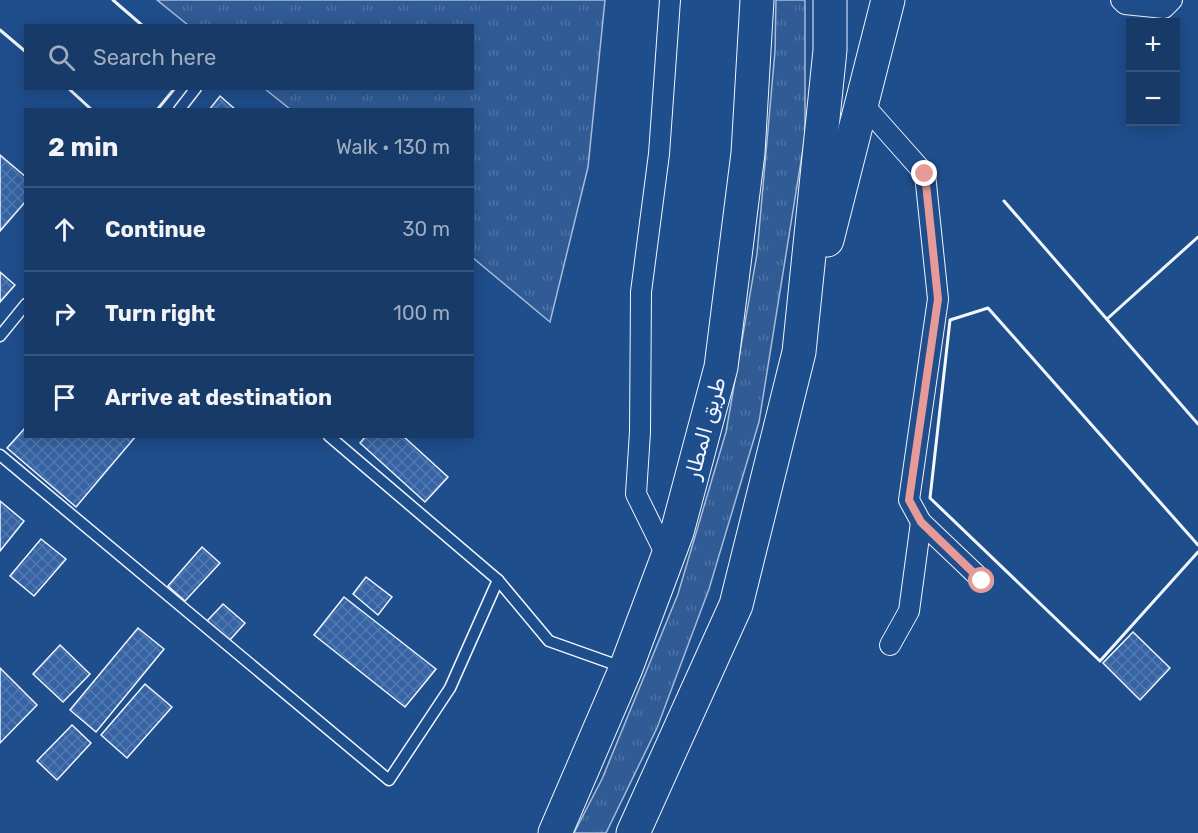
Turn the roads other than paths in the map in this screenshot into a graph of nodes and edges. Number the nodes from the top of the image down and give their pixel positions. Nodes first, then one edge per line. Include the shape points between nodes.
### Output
1 (670, 0) edge
2 (757, 0) edge
3 (830, 0) edge
4 (888, 0) edge
5 (1121, 0) edge
6 (1172, 0) edge
7 (194, 90) edge
8 (862, 104) junction
9 (181, 108) edge
10 (24, 306) edge
11 (0, 336) edge
12 (799, 352) junction
13 (331, 438) edge
14 (0, 455) edge
15 (921, 522) junction
16 (668, 557) junction
17 (498, 580) junction
18 (982, 581) dead end
19 (890, 645) dead end
20 (626, 668) junction
21 (555, 833) edge
22 (633, 833) edge

1 - 16 street via 659,154 641,292 636,494
2 - 16 highway, طريق المطار via 748,153 721,367
3 - 12 highway via 830,50
4 - 8 highway
5 - 6 street via 1125,4 1164,8
7 - 9 lane
8 - 12 highway
8 - 15 street via 925,174 938,299 909,500
10 - 11 lane
12 - 22 highway via 736,605
13 - 17 lane
14 - 17 lane via 389,780 450,688
15 - 18 street
15 - 19 street via 909,611
16 - 20 highway, طريق المطار
17 - 20 lane via 549,641
20 - 21 highway, طريق المطار

